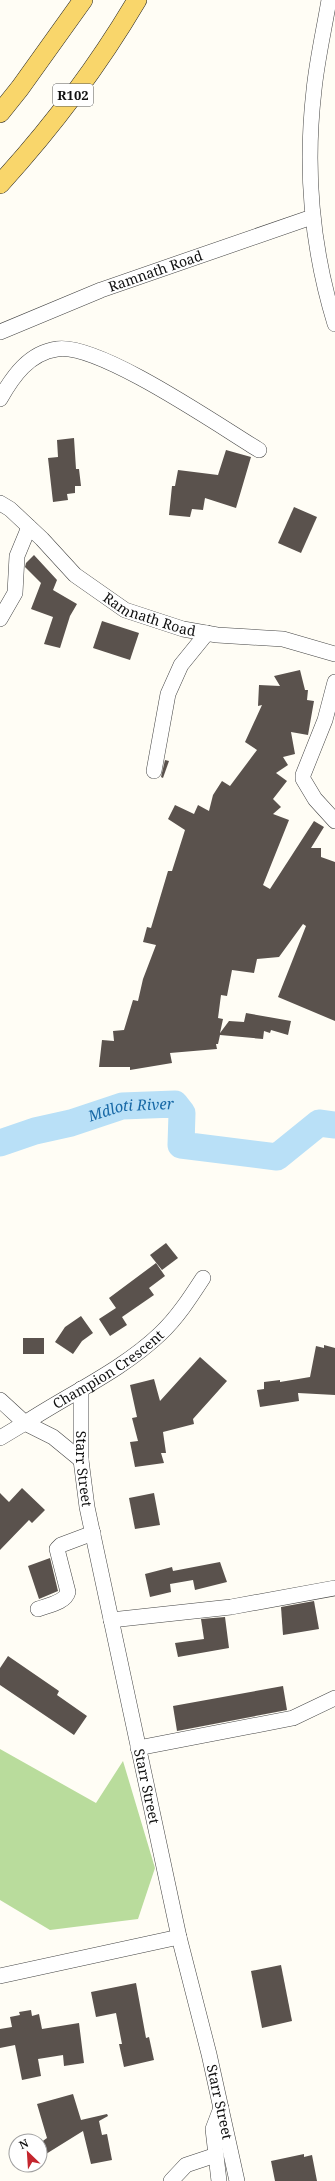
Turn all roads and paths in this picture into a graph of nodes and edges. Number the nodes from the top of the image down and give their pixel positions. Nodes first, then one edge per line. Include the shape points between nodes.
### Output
1 (83, 0) edge
2 (137, 0) edge
3 (330, 0) edge
4 (0, 113) edge
5 (0, 184) edge
6 (312, 217) junction
7 (335, 324) edge
8 (0, 332) edge
9 (0, 399) edge
10 (259, 450) dead end
11 (0, 503) edge
12 (29, 527) junction
13 (0, 620) edge
14 (208, 633) junction
15 (335, 654) edge
16 (335, 682) edge
17 (154, 771) dead end
18 (335, 820) edge
19 (203, 1278) dead end
20 (81, 1389) junction
21 (0, 1400) edge
22 (25, 1423) junction
23 (0, 1438) edge
24 (81, 1460) junction
25 (93, 1533) junction
26 (335, 1588) edge
27 (38, 1609) dead end
28 (111, 1620) junction
29 (335, 1698) edge
30 (138, 1748) junction
31 (179, 1937) junction
32 (0, 1976) edge
33 (221, 2108) junction
34 (216, 2155) junction
35 (171, 2181) edge
36 (219, 2181) edge
37 (237, 2181) edge

1 - 4 main road
2 - 5 main road, R102 via 89,74 49,127
3 - 6 street via 314,90
6 - 7 street
6 - 8 street, Ramnath Road via 101,290
9 - 10 street via 18,373 37,355 59,348 91,355 136,375
11 - 12 street, Ramnath Road
12 - 13 street via 17,556 15,593
12 - 14 street, Ramnath Road via 75,575 110,601 145,618
14 - 15 street, Ramnath Road via 283,639
14 - 17 street via 181,665 168,694
16 - 18 street via 325,720 303,779 315,799
19 - 20 street, Champion Crescent via 179,1313 160,1334 145,1347
20 - 22 street, Champion Crescent
20 - 24 street, Starr Street
21 - 22 street
22 - 23 street, Champion Crescent
22 - 24 street via 53,1437
24 - 25 street, Starr Street
25 - 27 street via 61,1545 57,1549 67,1596
25 - 28 street, Starr Street
26 - 28 street via 231,1607
28 - 30 street, Starr Street
29 - 30 street via 293,1718
30 - 31 street, Starr Street
31 - 32 street
31 - 33 street, Starr Street
33 - 34 street via 213,2129
33 - 37 street, Starr Street
34 - 35 street via 186,2165
34 - 36 street

